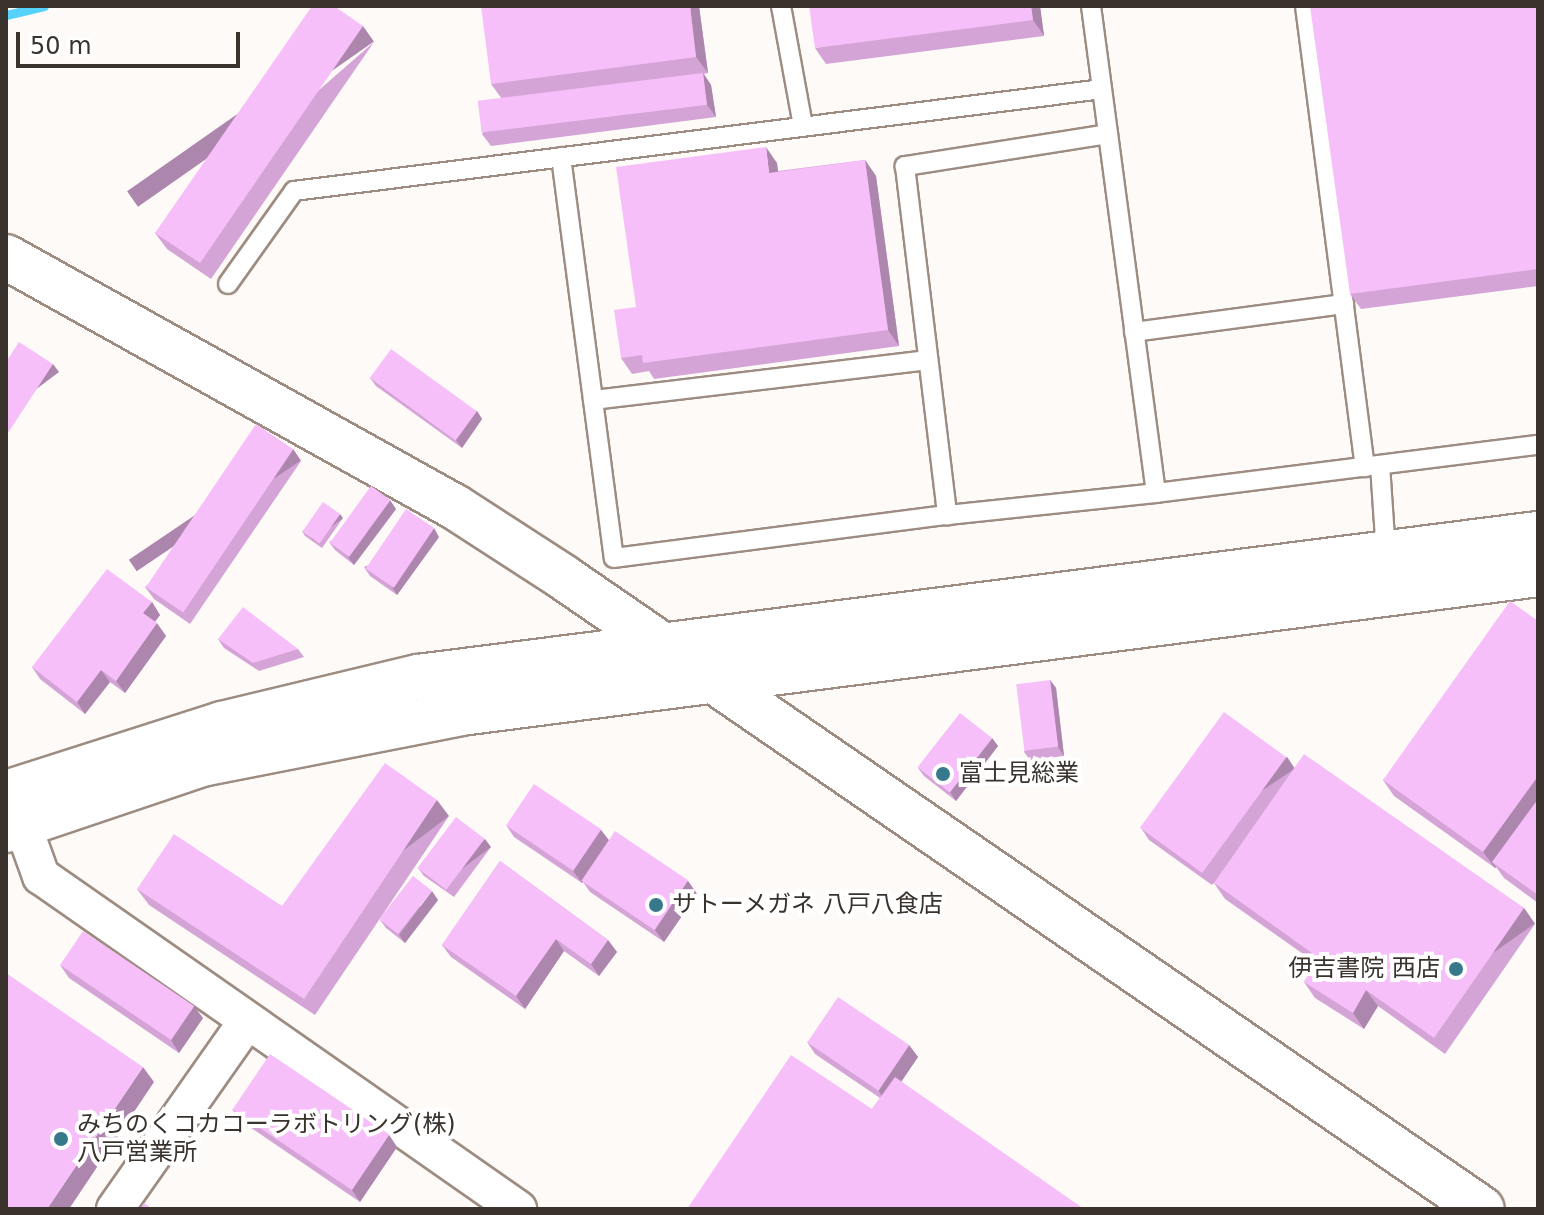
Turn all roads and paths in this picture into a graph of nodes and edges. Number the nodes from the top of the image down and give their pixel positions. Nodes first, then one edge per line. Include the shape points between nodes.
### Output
1 (781, 6) edge
2 (1091, 6) edge
3 (1305, 6) edge
4 (1102, 89) junction
5 (803, 126) junction
6 (1108, 134) junction
7 (561, 157) junction
8 (6, 257) edge
9 (228, 284) dead end
10 (1344, 304) junction
11 (1134, 332) junction
12 (928, 360) junction
13 (593, 400) junction
14 (1538, 445) edge
15 (1372, 466) junction
16 (1156, 493) junction
17 (947, 515) junction
18 (1538, 534) edge
19 (1386, 553) junction
20 (1538, 574) edge
21 (662, 643) junction
22 (723, 684) junction
23 (11, 810) edge
24 (247, 1021) junction
25 (115, 1209) edge
26 (518, 1209) edge
27 (1482, 1209) edge

1 - 5 lane
2 - 4 lane
3 - 10 lane
4 - 5 lane
4 - 6 lane
5 - 7 lane
6 - 11 lane
6 - 12 lane via 905,166
7 - 9 lane via 294,191
7 - 13 lane
8 - 21 street via 455,507
10 - 11 lane
10 - 15 lane
11 - 16 lane
12 - 13 lane
12 - 17 lane
13 - 17 lane via 614,558
14 - 15 lane
15 - 16 lane
15 - 19 lane
16 - 17 lane
18 - 19 street
19 - 21 street
20 - 22 street via 852,660
21 - 22 street
21 - 23 street via 418,677 222,724
22 - 23 street via 461,713 202,764
22 - 27 street
23 - 24 street via 41,876
24 - 25 street
24 - 26 street

